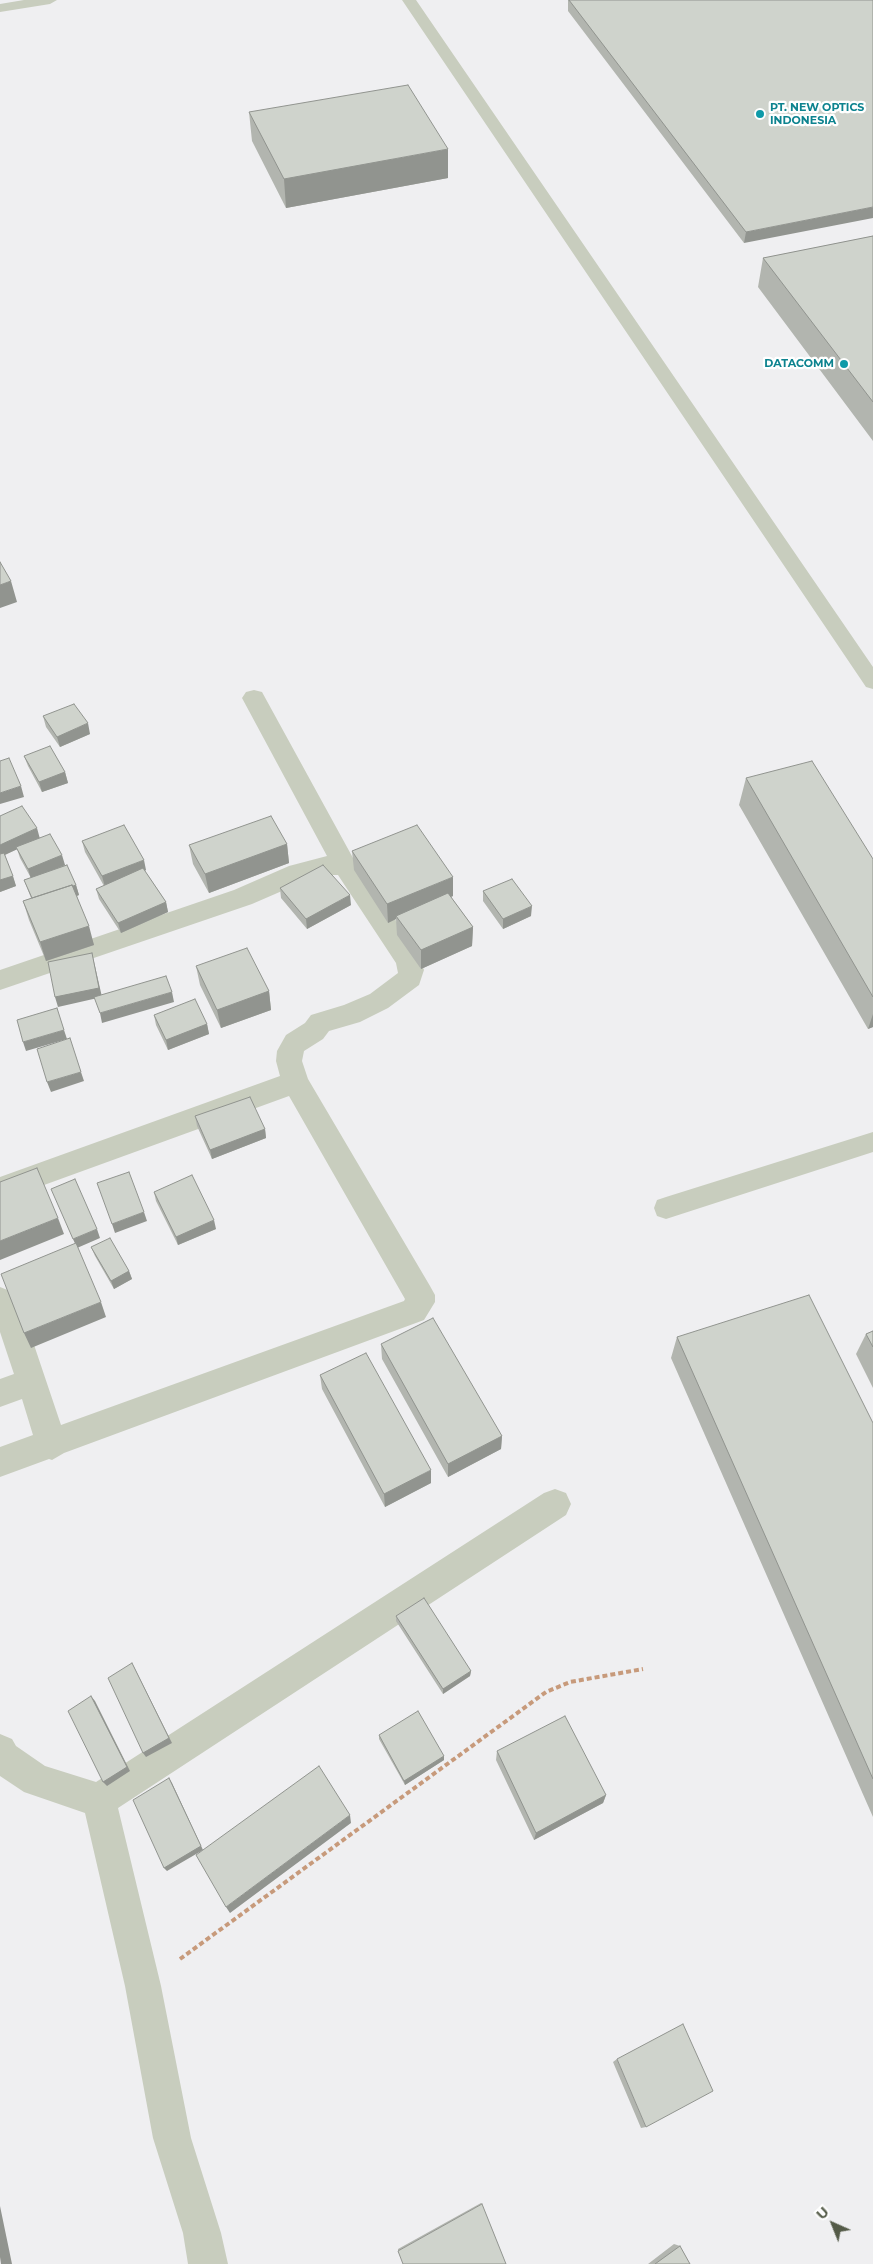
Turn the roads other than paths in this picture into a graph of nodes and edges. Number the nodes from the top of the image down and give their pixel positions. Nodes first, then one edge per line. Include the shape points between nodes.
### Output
1 (50, 0) edge
2 (409, 0) edge
3 (0, 8) edge
4 (873, 682) edge
5 (254, 698) dead end
6 (344, 865) junction
7 (0, 980) edge
8 (295, 1082) junction
9 (873, 1142) edge
10 (0, 1188) edge
11 (666, 1208) dead end
12 (0, 1300) edge
13 (30, 1382) junction
14 (0, 1392) edge
15 (52, 1445) junction
16 (0, 1462) edge
17 (555, 1504) dead end
18 (0, 1752) edge
19 (99, 1800) junction
20 (208, 2264) edge

1 - 3 lane
2 - 4 lane
5 - 6 street
6 - 7 street via 322,866 298,873 234,900
6 - 8 street via 408,960 410,978 379,1001 320,1023 295,1043 289,1061
8 - 10 street
8 - 15 street via 420,1294 420,1302 414,1311
9 - 11 lane
12 - 13 street via 14,1330
13 - 14 street
13 - 15 street
15 - 16 street
17 - 19 street
18 - 19 street via 36,1780
19 - 20 street via 143,1986 172,2138 202,2233

